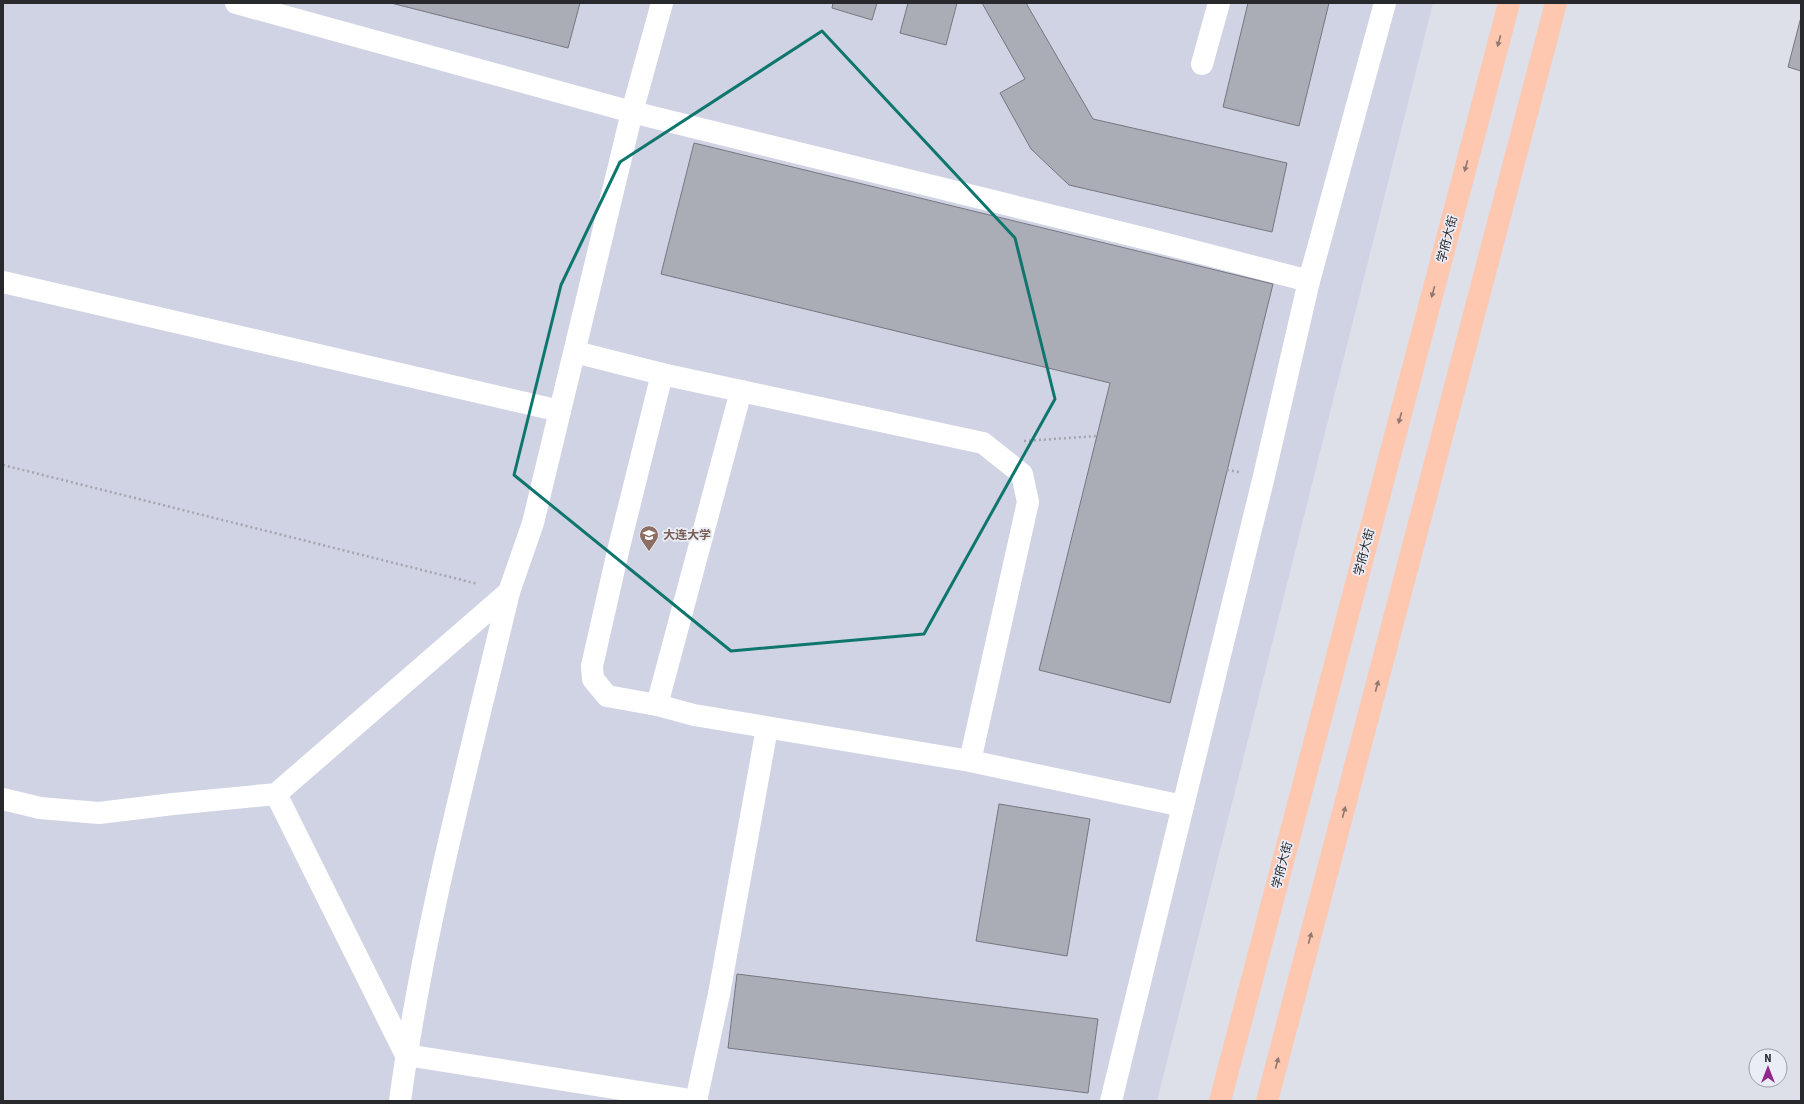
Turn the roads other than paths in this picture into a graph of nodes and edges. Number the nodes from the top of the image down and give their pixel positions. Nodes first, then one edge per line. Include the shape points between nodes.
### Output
1 (236, 3) edge
2 (662, 3) edge
3 (1218, 3) edge
4 (1385, 3) edge
5 (1509, 3) edge
6 (1556, 3) edge
7 (1202, 64) dead end
8 (632, 112) junction
9 (1309, 281) junction
10 (3, 282) edge
11 (575, 352) junction
12 (662, 374) junction
13 (741, 391) junction
14 (560, 411) junction
15 (509, 592) junction
16 (657, 705) junction
17 (767, 728) junction
18 (970, 760) junction
19 (276, 794) junction
20 (3, 799) edge
21 (1183, 806) junction
22 (406, 1055) junction
23 (400, 1101) edge
24 (696, 1101) edge
25 (1111, 1101) edge
26 (1220, 1101) edge
27 (1268, 1101) edge

1 - 8 lane
2 - 8 lane
3 - 7 lane
4 - 9 lane
5 -> 26 main road, 学府大街
27 -> 6 main road
8 - 9 lane
8 - 11 lane
9 - 21 lane
10 - 14 lane
11 - 12 lane
11 - 14 lane
12 - 13 lane
12 - 16 lane via 592,666 593,679 607,696
13 - 16 lane
13 - 18 lane via 983,443 1022,474 1028,502
14 - 15 lane via 533,523
15 - 19 lane
15 - 22 lane via 425,949
16 - 17 lane via 694,715
17 - 18 lane
17 - 24 lane
18 - 21 lane
19 - 20 lane via 99,813 40,808
19 - 22 lane
21 - 25 lane
22 - 23 lane
22 - 24 lane

